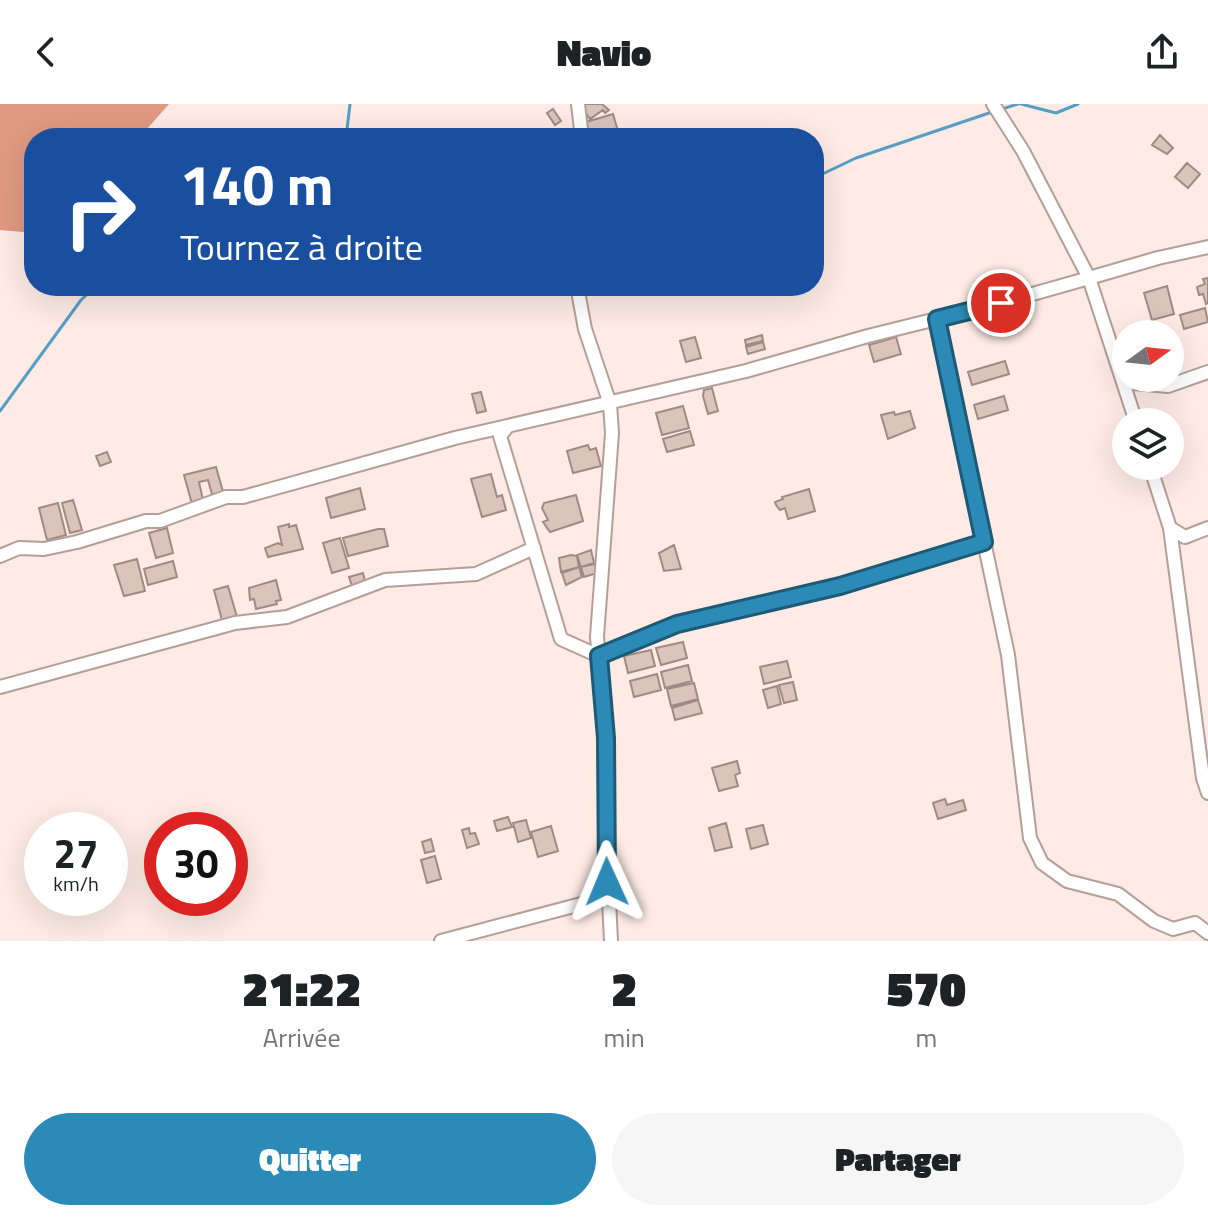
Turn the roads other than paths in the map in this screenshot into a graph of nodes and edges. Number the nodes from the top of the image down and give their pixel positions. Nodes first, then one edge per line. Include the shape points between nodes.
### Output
1 (578, 104) edge
2 (993, 104) edge
3 (581, 128) edge
4 (1208, 247) edge
5 (1089, 278) junction
6 (579, 296) edge
7 (937, 319) junction
8 (1112, 348) edge
9 (1208, 372) edge
10 (1184, 380) edge
11 (610, 404) junction
12 (508, 426) junction
13 (1155, 480) edge
14 (1170, 528) junction
15 (1208, 528) edge
16 (984, 542) junction
17 (534, 548) junction
18 (0, 556) edge
19 (599, 656) junction
20 (0, 687) edge
21 (1208, 793) edge
22 (608, 897) junction
23 (1208, 933) edge
24 (441, 941) edge
25 (611, 941) edge

1 - 3 street
2 - 5 street
4 - 5 street
5 - 7 street
5 - 8 street
6 - 11 street
7 - 11 street
7 - 16 street
9 - 10 street
11 - 12 street
11 - 19 street
12 - 17 street via 500,436
12 - 18 street via 243,497 226,497 160,521
13 - 14 street
14 - 15 street via 1185,537
14 - 21 street
16 - 19 street via 840,586 677,624
16 - 23 street via 1008,655 1030,838 1042,863 1067,881 1118,894 1154,921 1173,929 1195,923
17 - 19 street via 561,639
17 - 20 street via 476,574 385,580 287,617 235,623
19 - 22 street
22 - 24 street
22 - 25 street

